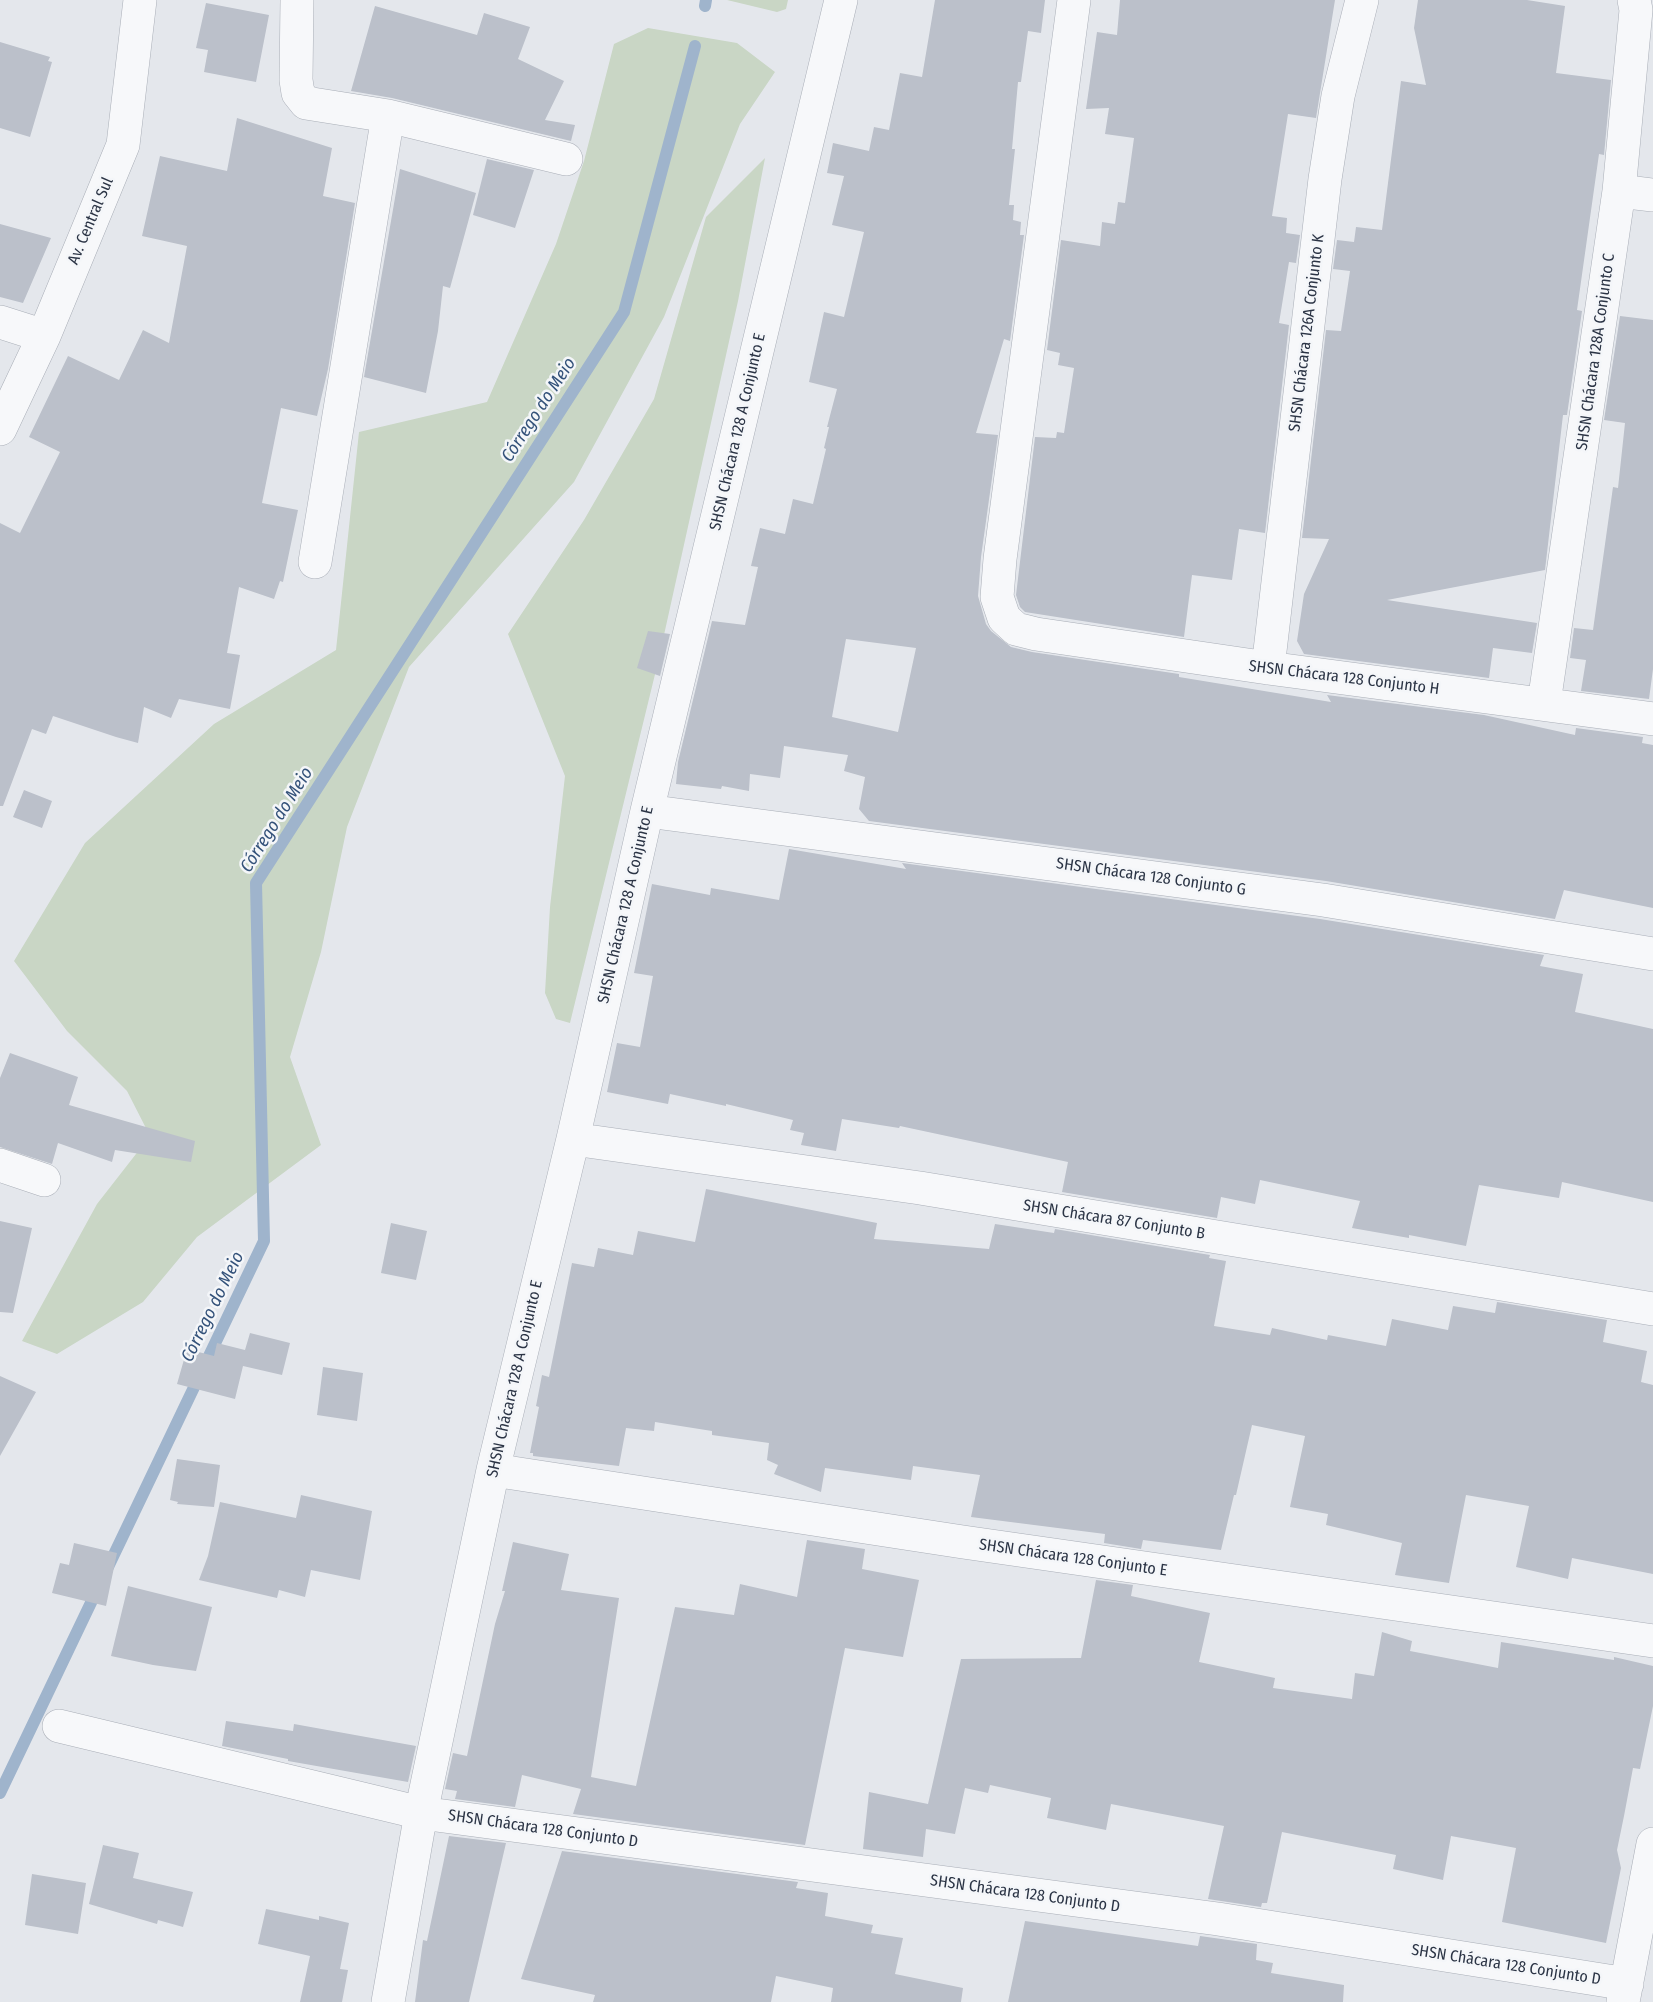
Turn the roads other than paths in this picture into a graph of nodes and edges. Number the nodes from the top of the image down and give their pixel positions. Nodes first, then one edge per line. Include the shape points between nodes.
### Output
1 (141, 0) edge
2 (297, 0) edge
3 (841, 0) edge
4 (1074, 0) edge
5 (1362, 0) edge
6 (1634, 0) edge
7 (388, 116) junction
8 (566, 159) dead end
9 (1619, 191) junction
10 (1653, 195) edge
11 (0, 322) edge
12 (44, 336) junction
13 (0, 429) edge
14 (315, 562) dead end
15 (1268, 668) junction
16 (1544, 703) junction
17 (1653, 719) edge
18 (647, 811) junction
19 (1653, 954) edge
20 (573, 1139) junction
21 (0, 1165) edge
22 (44, 1180) dead end
23 (1653, 1309) edge
24 (493, 1470) junction
25 (1653, 1641) edge
26 (59, 1726) dead end
27 (421, 1813) junction
28 (1653, 1844) edge
29 (1645, 1935) edge
30 (1625, 1993) edge
31 (388, 2002) edge

1 - 12 street, Av. Central Sul via 123,145
2 - 7 street via 298,93 306,103
3 - 18 street, SHSN Chácara 128 A Conjunto E
4 - 15 street, SHSN Chácara 128 Conjunto H via 997,597 1004,618 1016,629
5 - 15 street, SHSN Chácara 126A Conjunto K via 1338,96 1325,179
6 - 9 street, SHSN Chácara 128A Conjunto C
7 - 8 street
7 - 14 street
9 - 10 street
9 - 16 street, SHSN Chácara 128A Conjunto C
11 - 12 street
12 - 13 street, Av. Central Sul
15 - 16 street, SHSN Chácara 128 Conjunto H
16 - 17 street, SHSN Chácara 128 Conjunto H
18 - 19 street, SHSN Chácara 128 Conjunto G via 1323,900
18 - 20 street, SHSN Chácara 128 A Conjunto E
20 - 23 street, SHSN Chácara 87 Conjunto B via 920,1188
20 - 24 street, SHSN Chácara 128 A Conjunto E
21 - 22 street
24 - 25 street, SHSN Chácara 128 Conjunto E via 974,1544
24 - 27 street, SHSN Chácara 128 A Conjunto E
26 - 27 street, SHSN Chácara 128 Conjunto D
27 - 30 street, SHSN Chácara 128 Conjunto D via 1218,1919
27 - 31 street, SHSN Chácara 128 A Conjunto E
28 - 29 street
29 - 30 street

